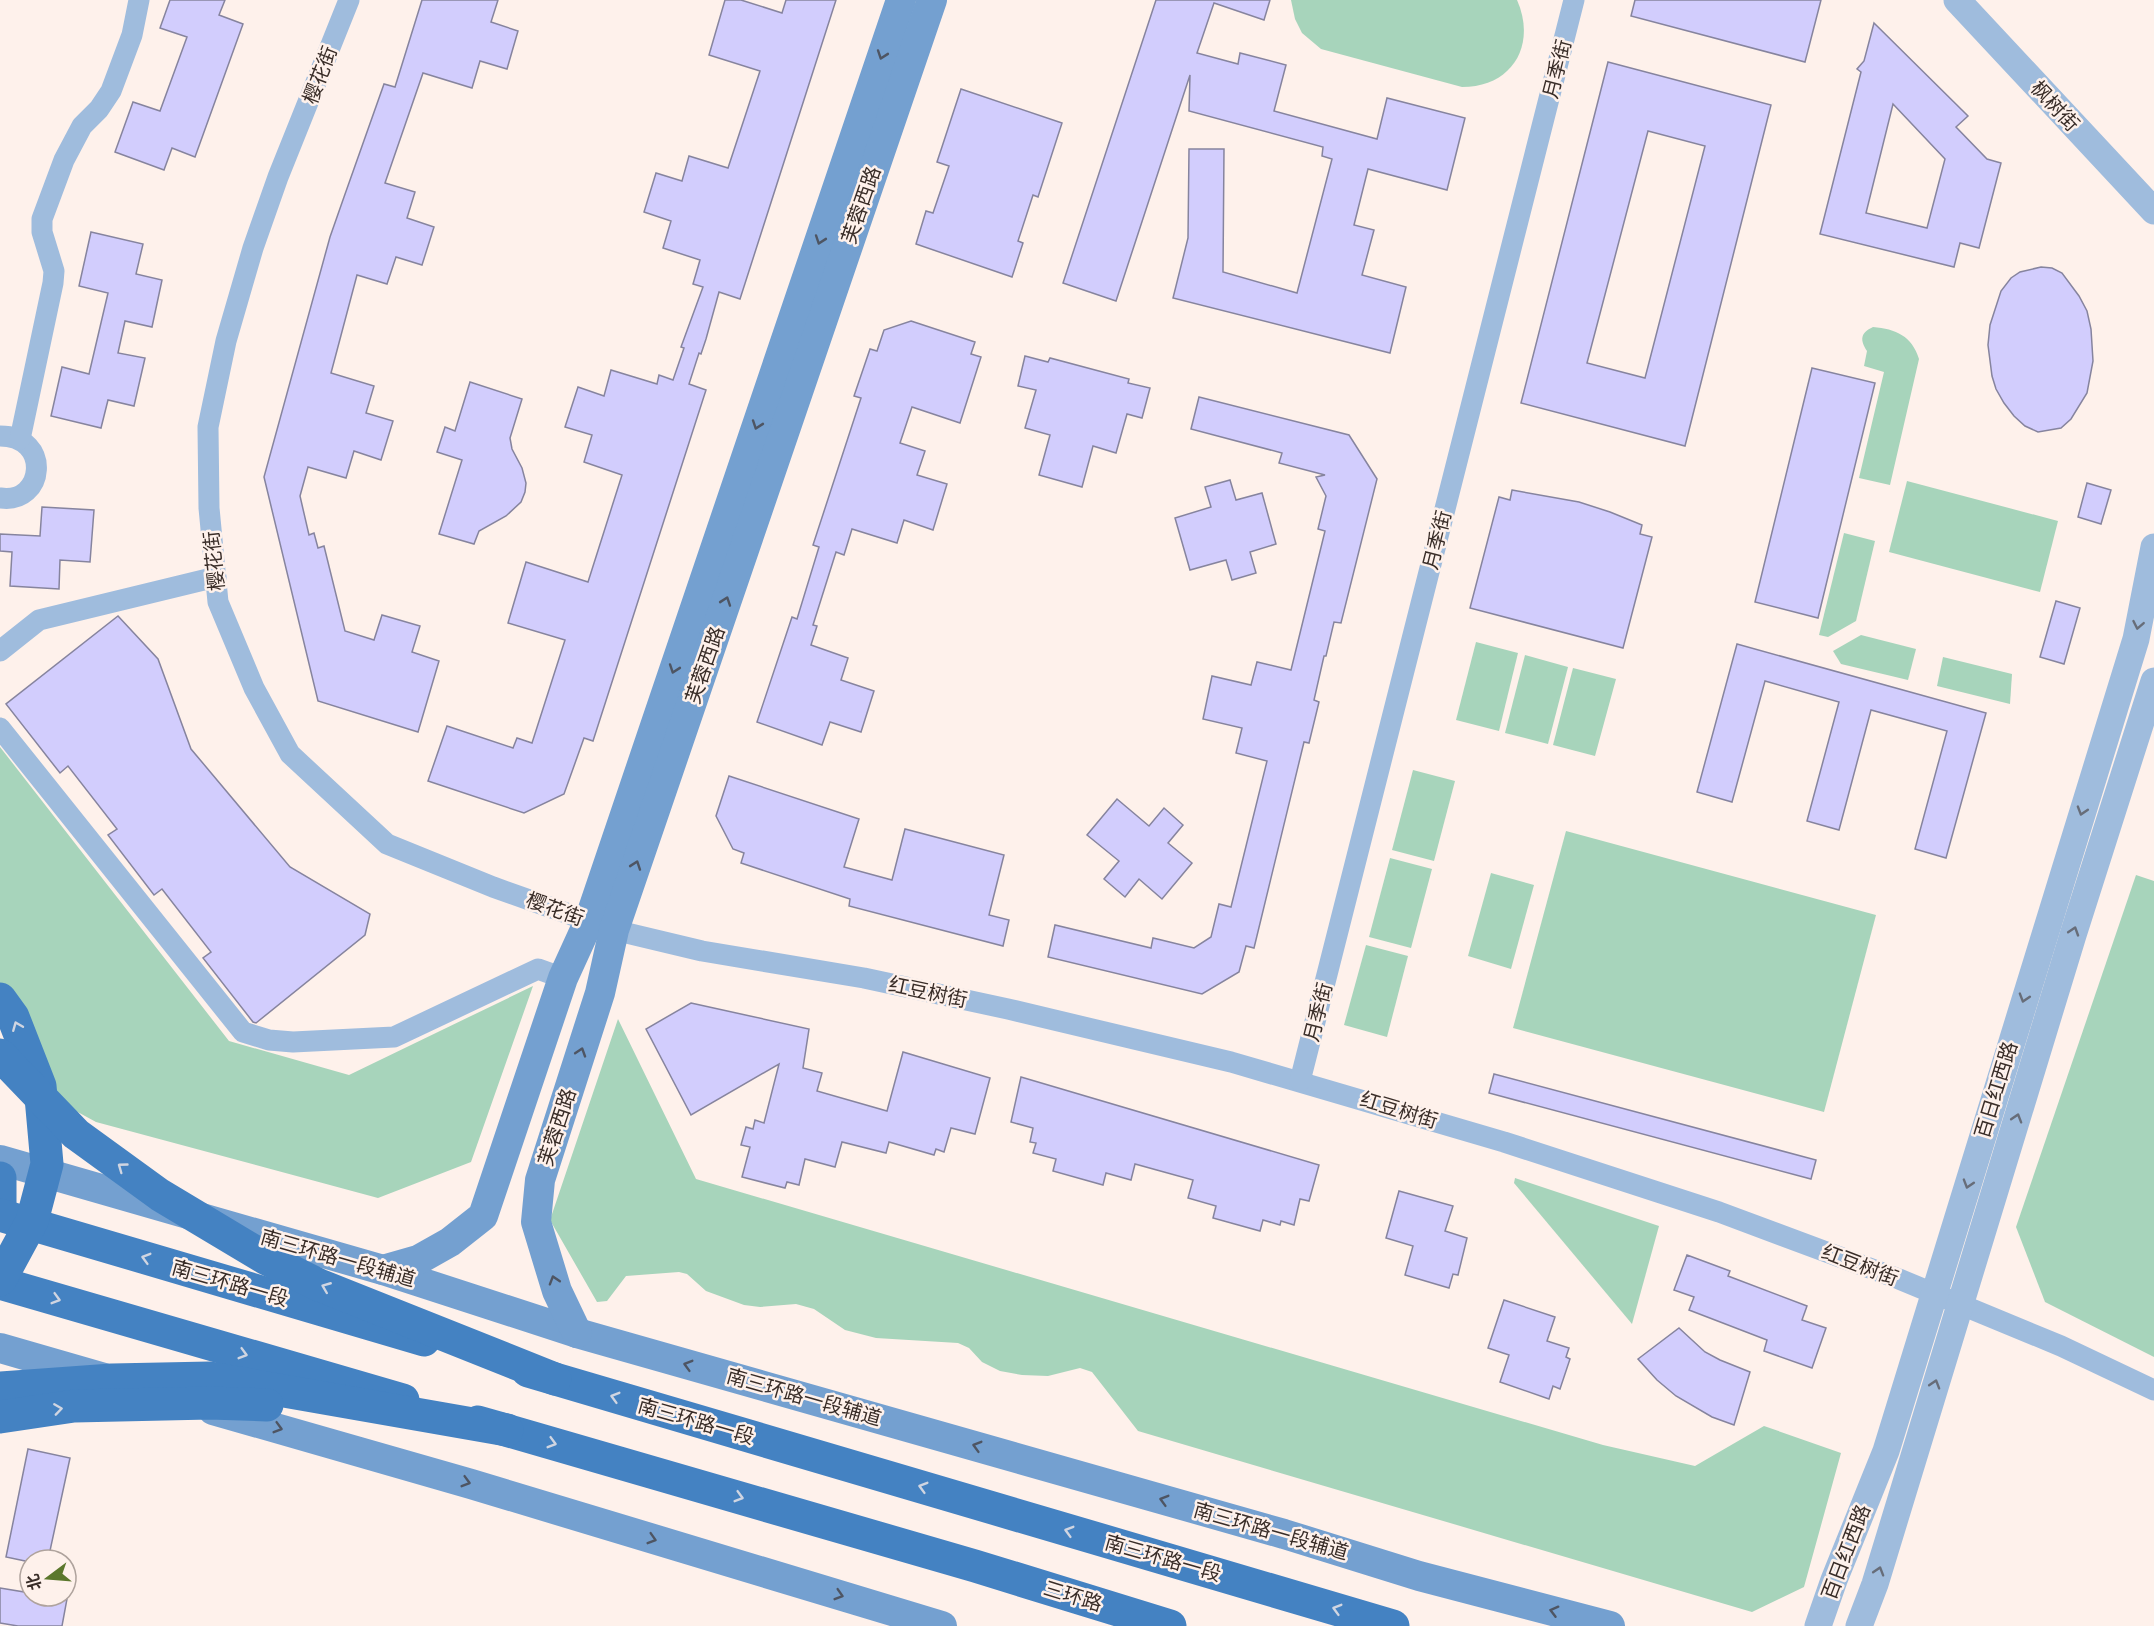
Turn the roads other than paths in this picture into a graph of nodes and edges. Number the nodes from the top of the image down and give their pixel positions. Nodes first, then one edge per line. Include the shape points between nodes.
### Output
1 (139, 0) edge
2 (349, 0) edge
3 (901, 0) edge
4 (932, 0) edge
5 (1574, 0) edge
6 (1957, 0) edge
7 (2154, 211) edge
8 (10, 437) edge
9 (0, 498) edge
10 (2154, 547) edge
11 (216, 577) junction
12 (0, 651) edge
13 (2154, 681) edge
14 (0, 728) edge
15 (602, 926) junction
16 (563, 978) junction
17 (0, 999) edge
18 (0, 1055) edge
19 (1300, 1081) junction
20 (0, 1161) edge
21 (0, 1178) edge
22 (0, 1205) edge
23 (0, 1215) edge
24 (383, 1270) junction
25 (0, 1281) edge
26 (1935, 1293) junction
27 (1960, 1304) junction
28 (577, 1333) junction
29 (0, 1348) edge
30 (555, 1379) junction
31 (0, 1388) edge
32 (2154, 1390) edge
33 (385, 1408) junction
34 (0, 1417) edge
35 (507, 1430) junction
36 (942, 1626) edge
37 (1170, 1626) edge
38 (1393, 1626) edge
39 (1610, 1626) edge
40 (1818, 1626) edge
41 (1859, 1626) edge

1 - 8 street via 132,35 111,92 82,126 64,160 42,219 54,271 53,283
2 - 11 street, 樱花街 via 267,207 226,341 208,427 209,508
3 -> 15 main road, 芙蓉西路
15 -> 4 main road, 芙蓉西路
5 - 19 street, 月季街
6 - 7 street, 枫树街
8 - 9 street via 29,446 36,475 32,485 16,498
10 -> 26 street, 百日红西路 via 2136,639
11 - 12 street via 39,620
11 - 15 street, 樱花街 via 218,602 254,688 290,754 387,844
27 -> 13 street, 百日红西路
14 - 16 street via 243,1032 293,1042 394,1037 538,969
15 - 16 main road, 芙蓉西路
15 - 19 street, 红豆树街 via 702,951 864,978 1008,1009
28 -> 15 main road, 芙蓉西路 via 557,1291 536,1222 540,1180 600,993
16 - 24 main road, 芙蓉西路 via 483,1216 450,1242 418,1260
25 -> 17 highway, bridge via 32,1221 47,1164 40,1086 13,1017
30 -> 18 highway, bridge via 319,1285 267,1259 160,1195 76,1134
19 - 26 street, 红豆树街 via 1719,1212
20 - 24 main road, 南三环路一段辅道
21 - 22 highway
30 -> 23 highway, 南三环路一段, bridge
24 - 28 main road, 南三环路一段辅道
25 -> 35 highway, bridge
26 - 27 street, 红豆树街
26 - 40 street, 百日红西路 via 1886,1451
27 - 32 street, 红豆树街
41 -> 27 street, 百日红西路
39 -> 28 main road, 南三环路一段辅道 via 1419,1576
29 -> 36 main road
38 -> 30 highway, 南三环路一段
31 - 33 highway, bridge via 210,1378
34 -> 33 highway, bridge via 85,1406 210,1403
33 - 35 highway, bridge
35 -> 37 highway, 三环路

